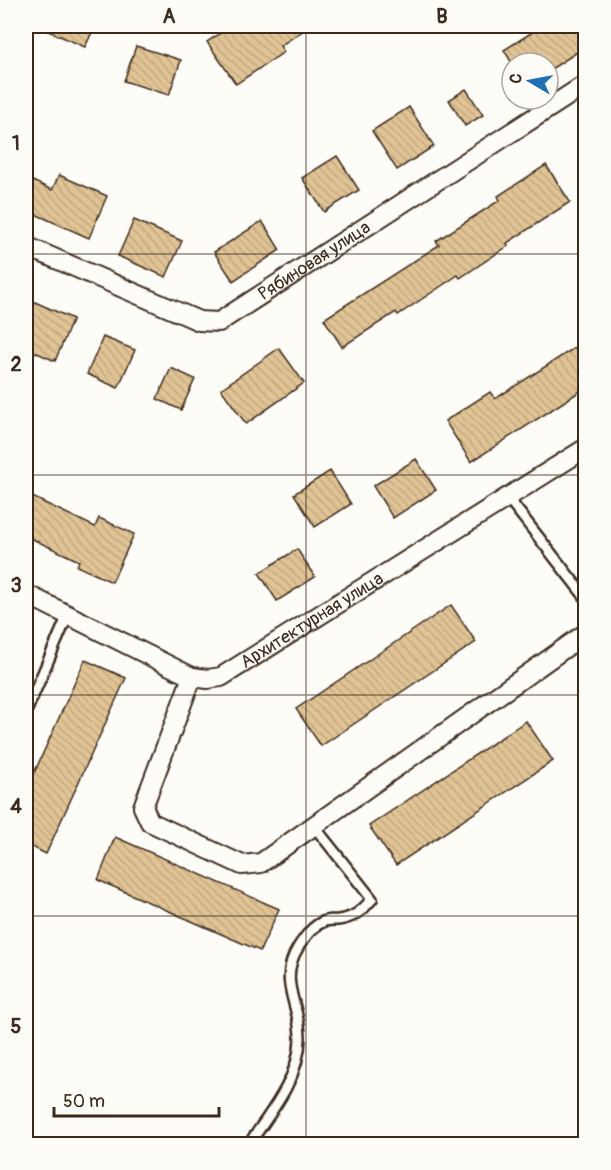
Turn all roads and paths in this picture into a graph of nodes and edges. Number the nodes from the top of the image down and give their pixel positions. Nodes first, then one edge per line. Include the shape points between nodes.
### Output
1 (585, 84) edge
2 (26, 246) edge
3 (585, 448) edge
4 (508, 498) junction
5 (26, 594) edge
6 (585, 598) edge
7 (68, 615) junction
8 (585, 633) edge
9 (192, 677) junction
10 (26, 712) edge
11 (314, 826) junction
12 (249, 1144) edge

1 - 2 street, Рябиновая улица via 219,322 199,321
3 - 4 street, Архитектурная улица
4 - 6 lane
4 - 9 street, Архитектурная улица via 221,677
5 - 7 street, Архитектурная улица
7 - 9 street, Архитектурная улица
7 - 10 lane
8 - 11 street
9 - 11 street via 143,807 150,822 242,865 261,863
11 - 12 lane via 372,899 362,912 348,919 324,921 311,929 298,948 289,971 299,1019 297,1061 283,1094

